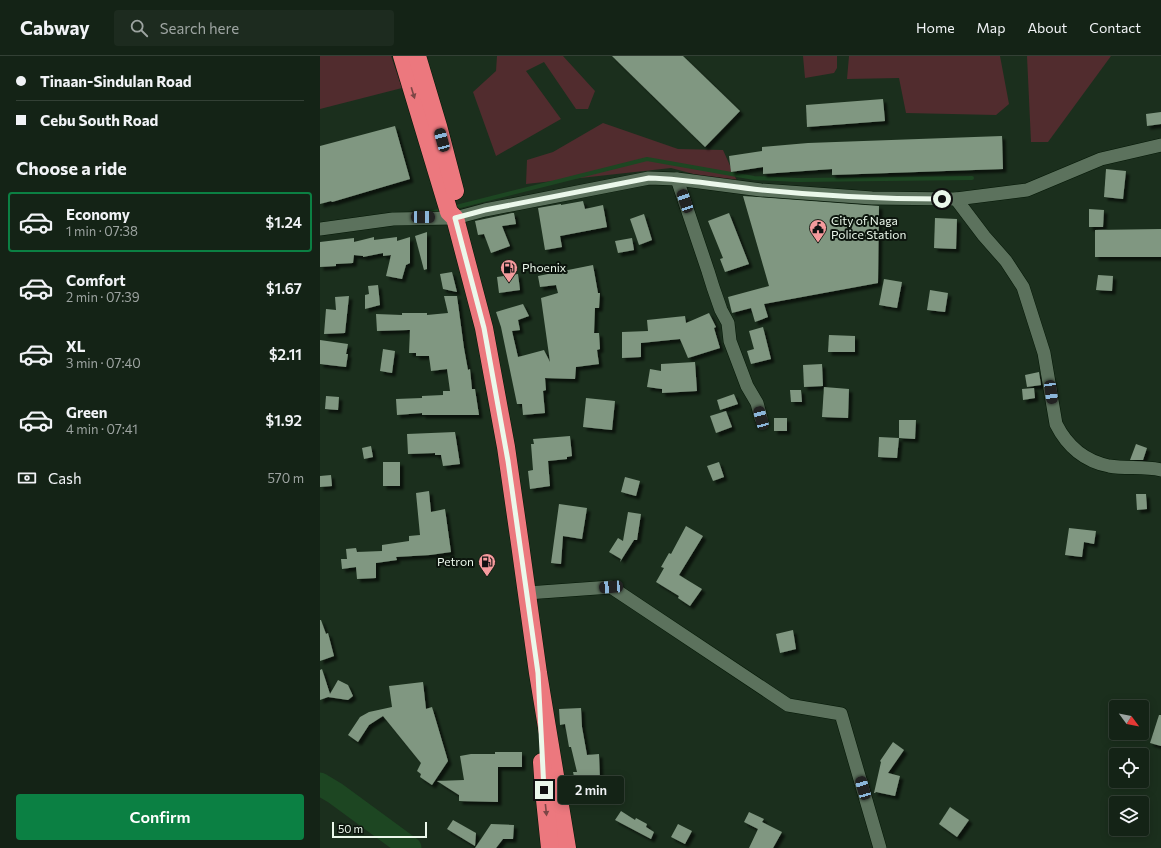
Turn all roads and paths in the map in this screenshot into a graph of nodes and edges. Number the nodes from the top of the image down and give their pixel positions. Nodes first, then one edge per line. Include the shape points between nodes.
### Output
1 (402, 56) edge
2 (418, 56) edge
3 (1161, 145) edge
4 (677, 179) junction
5 (956, 199) junction
6 (453, 206) junction
7 (320, 229) edge
8 (761, 418) dead end
9 (1161, 470) edge
10 (527, 593) junction
11 (538, 673) junction
12 (550, 848) edge
13 (567, 848) edge
14 (880, 848) edge

1 -> 6 highway
2 - 6 highway via 438,126
3 - 5 street via 1101,158 1026,190
4 - 5 street via 761,190 872,198
4 - 6 street via 649,178 485,210
4 - 8 street via 712,287 728,323 734,353 757,403
5 - 9 street via 1023,286 1044,353 1056,424 1061,435 1070,446 1089,459 1102,464
6 - 7 street via 393,219
6 - 10 highway via 484,328 506,447
10 - 11 highway
10 - 14 street via 611,587 788,705 841,714
11 -> 12 highway via 544,790
11 - 13 highway

